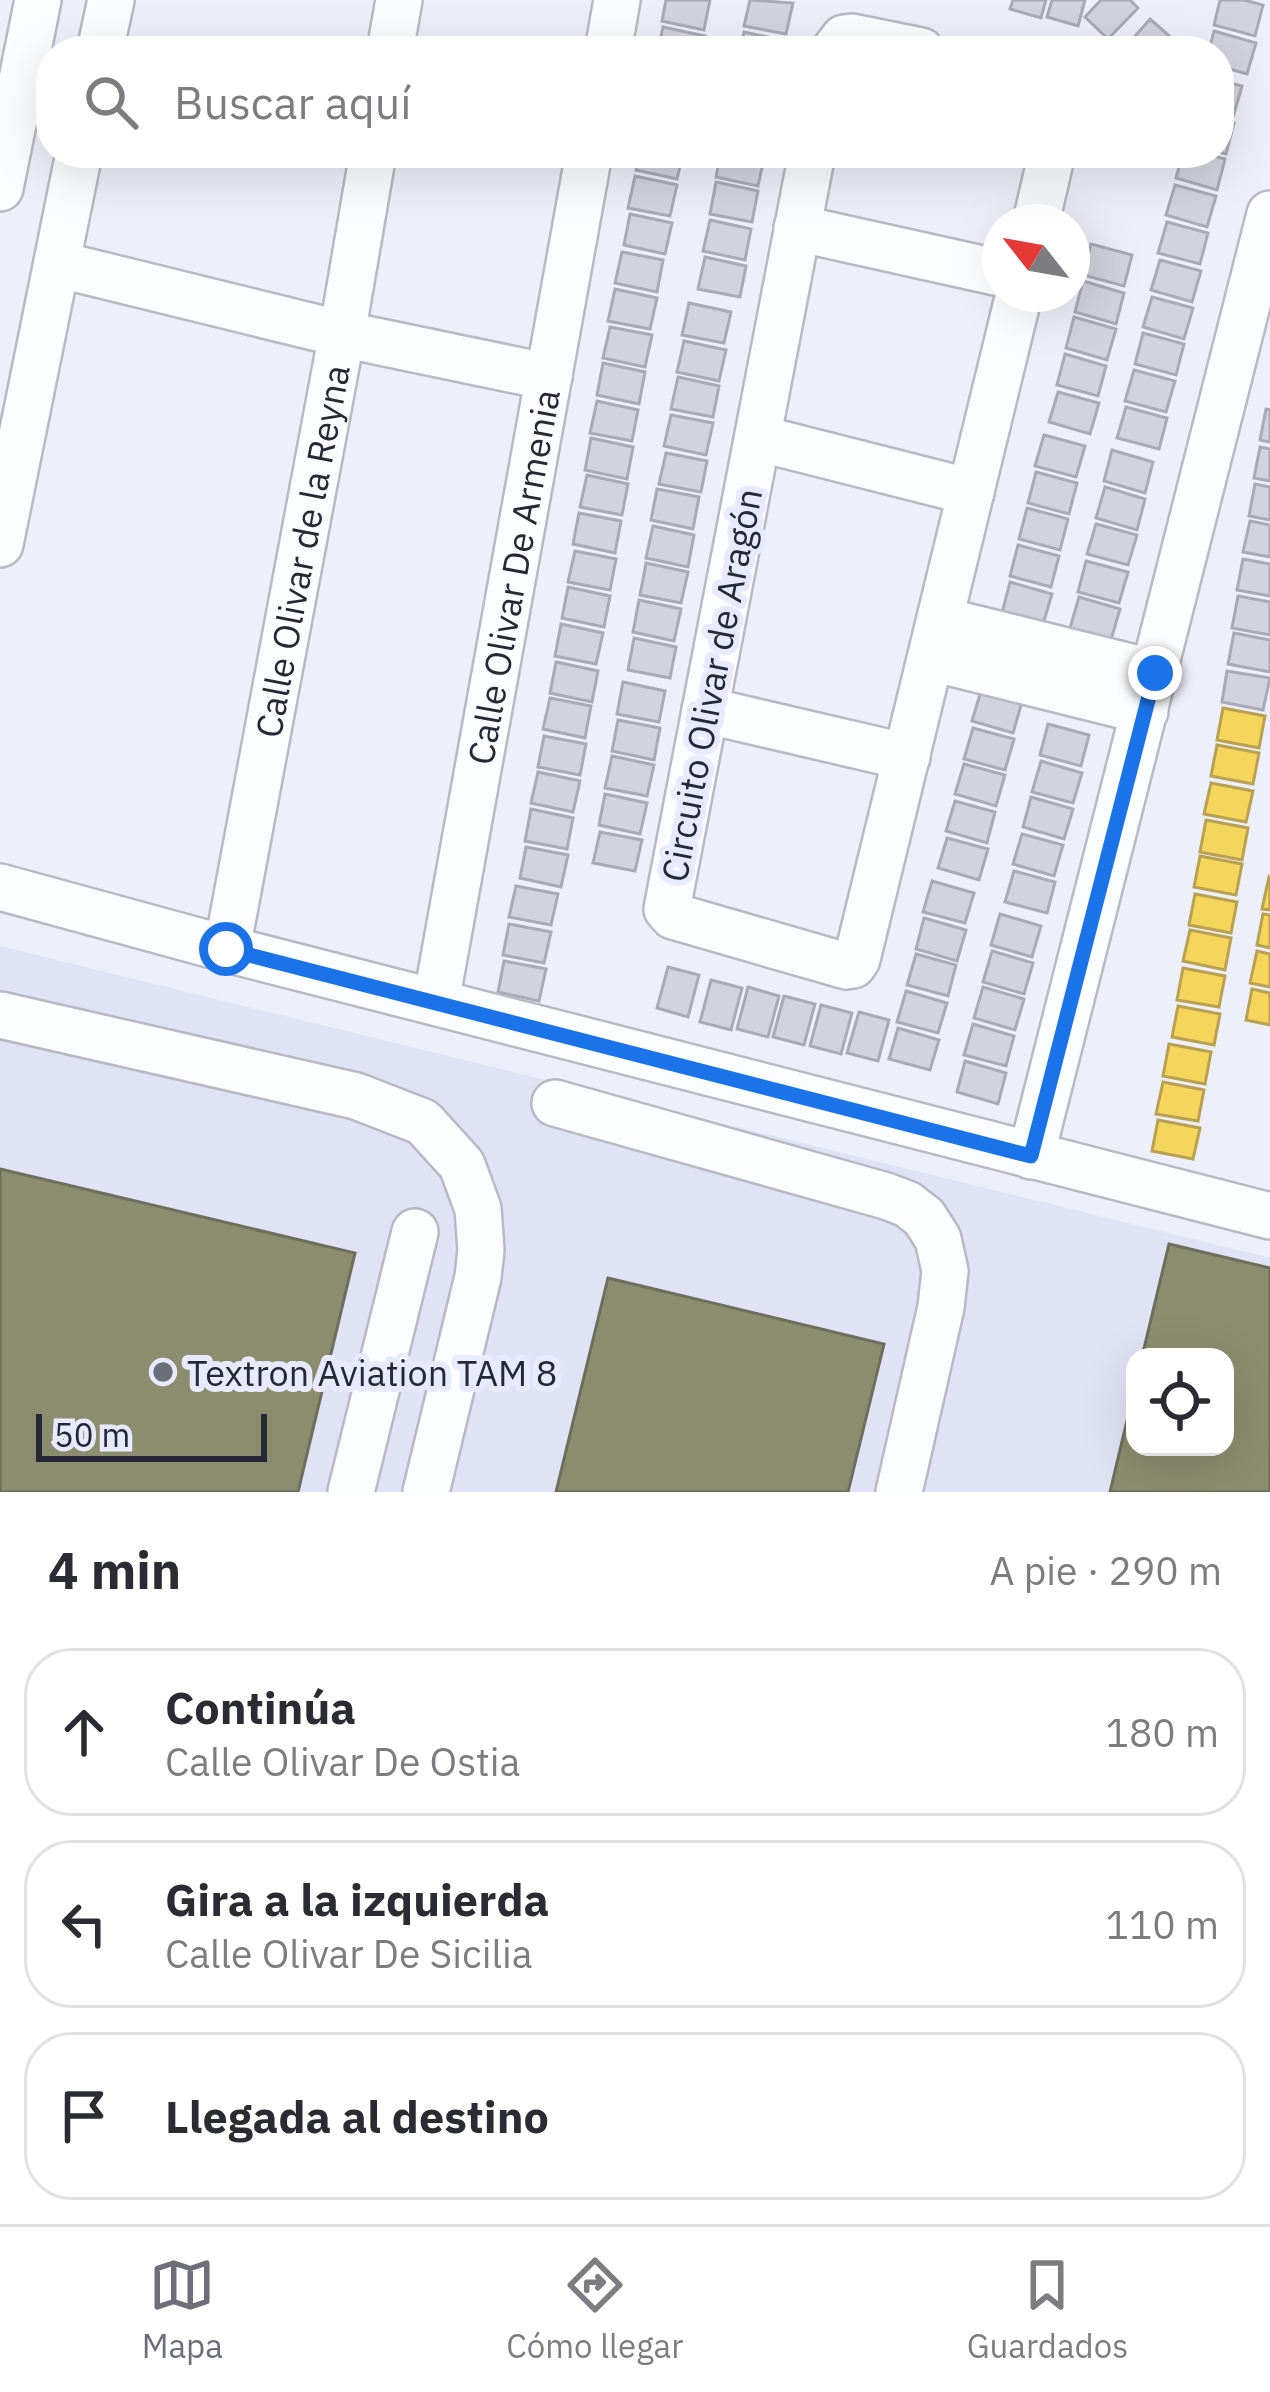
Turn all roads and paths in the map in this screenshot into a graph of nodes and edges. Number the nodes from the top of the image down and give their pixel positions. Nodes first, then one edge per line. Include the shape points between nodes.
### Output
1 (38, 0) edge
2 (111, 0) edge
3 (399, 0) edge
4 (617, 0) edge
5 (105, 36) edge
6 (393, 36) edge
7 (611, 36) edge
8 (77, 168) edge
9 (370, 168) edge
10 (586, 168) edge
11 (809, 168) edge
12 (1049, 168) edge
13 (0, 188) edge
14 (1040, 204) edge
15 (1270, 214) edge
16 (797, 228) junction
17 (57, 264) junction
18 (982, 269) edge
19 (1015, 312) edge
20 (342, 334) junction
21 (549, 377) junction
22 (758, 438) junction
23 (971, 492) junction
24 (0, 544) edge
25 (936, 639) junction
26 (1150, 692) junction
27 (705, 710) junction
28 (907, 757) junction
29 (0, 887) edge
30 (226, 949) junction
31 (436, 1002) junction
32 (0, 1015) edge
33 (554, 1103) dead end
34 (1031, 1156) junction
35 (1270, 1216) edge
36 (415, 1232) dead end
37 (351, 1492) edge
38 (426, 1492) edge
39 (899, 1492) edge

1 - 13 street
2 - 5 street
3 - 6 street
4 - 7 street
8 - 17 street
9 - 20 street, Calle Olivar de la Reyna
10 - 21 street, Calle Olivar De Armenia
11 - 16 street, Circuito Olivar de Aragón
12 - 14 street
15 - 26 street
16 - 18 street
16 - 22 street, Circuito Olivar de Aragón
17 - 20 street
17 - 24 street
19 - 23 street, Circuito Olivar de Aragón
20 - 21 street
20 - 30 street, Calle Olivar de la Reyna
21 - 31 street, Calle Olivar De Armenia
22 - 23 street
22 - 27 street, Circuito Olivar de Aragón
23 - 25 street, Circuito Olivar de Aragón
25 - 26 street
25 - 28 street, Circuito Olivar de Aragón
26 - 34 street
27 - 28 street
27 - 28 street, Circuito Olivar de Aragón via 668,913 846,966 857,959
29 - 30 street
30 - 31 street
31 - 34 street
32 - 38 street via 356,1096 423,1123 462,1165 478,1209 481,1250
33 - 39 street via 886,1196 924,1217 945,1270
34 - 35 street
36 - 37 street

